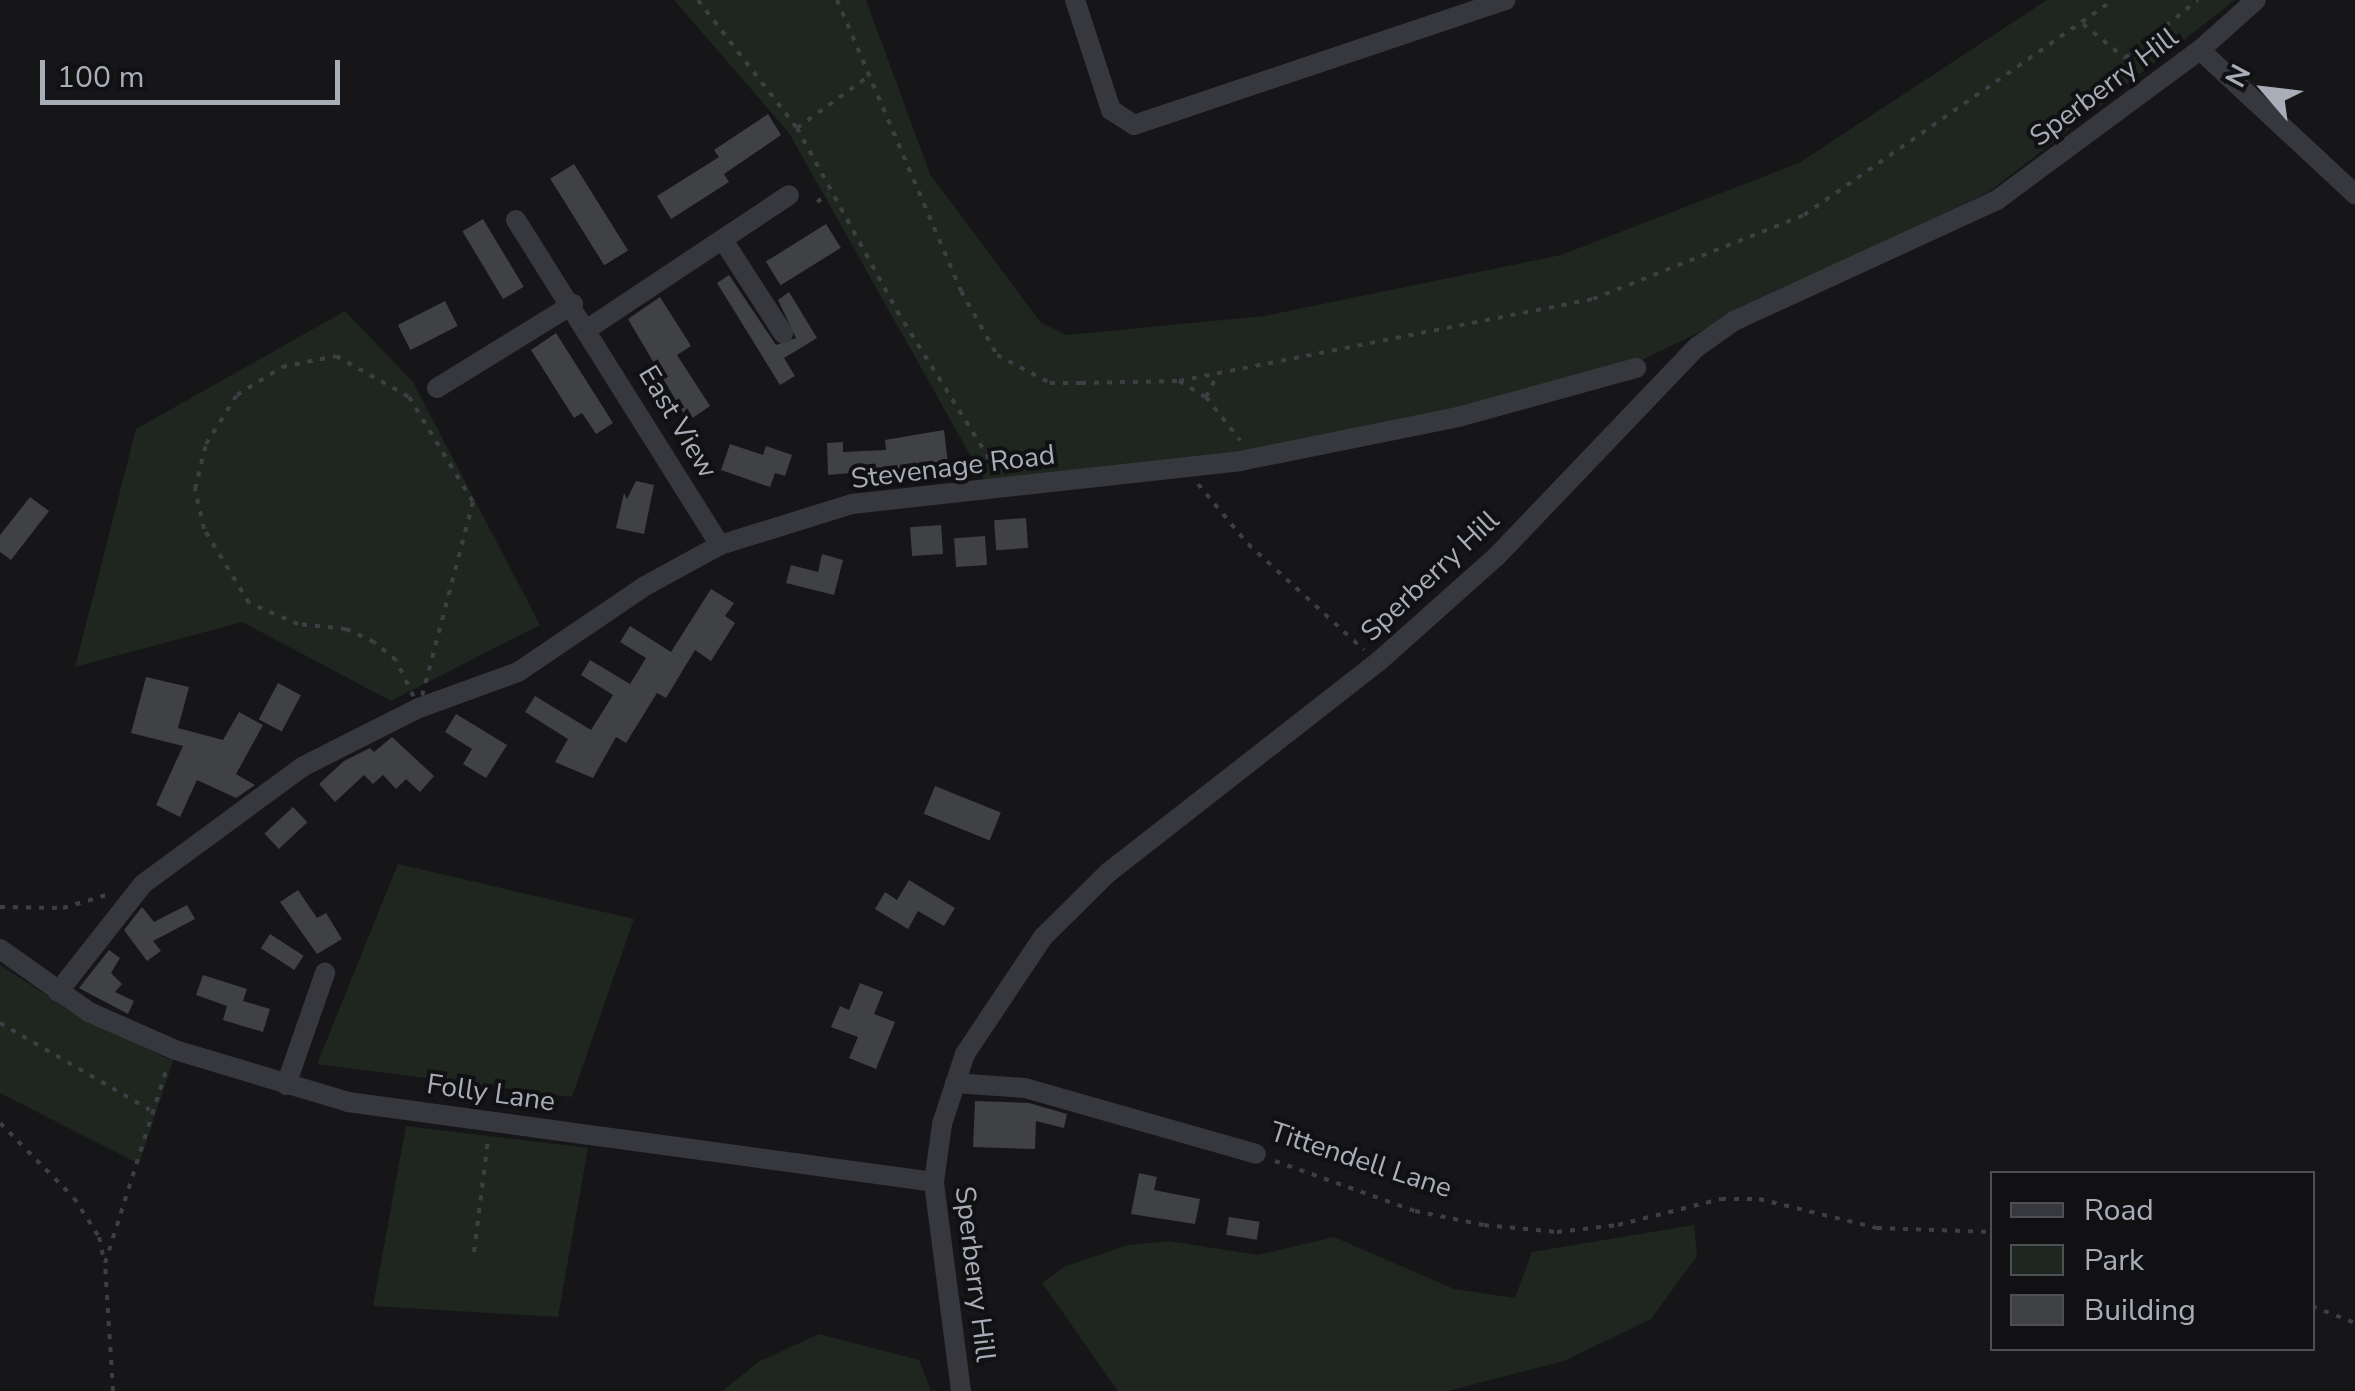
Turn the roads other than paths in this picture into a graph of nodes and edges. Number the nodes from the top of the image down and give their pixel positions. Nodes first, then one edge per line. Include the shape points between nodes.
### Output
1 (1075, 0) edge
2 (1506, 0) edge
3 (2256, 0) edge
4 (2200, 50) junction
5 (2355, 194) edge
6 (789, 195) dead end
7 (516, 220) dead end
8 (723, 240) junction
9 (574, 304) junction
10 (589, 328) junction
11 (783, 332) dead end
12 (1636, 368) dead end
13 (436, 388) dead end
14 (720, 544) junction
15 (0, 949) edge
16 (325, 972) dead end
17 (58, 992) junction
18 (955, 1082) junction
19 (286, 1085) junction
20 (1256, 1154) road end
21 (934, 1182) junction
22 (961, 1391) edge

1 - 2 street via 1111,110 1134,125
3 - 4 street, Sperberry Hill
4 - 5 street
4 - 18 street, Sperberry Hill via 1997,200 1734,321 1697,348 1496,558 1378,662 1110,872 1043,937 990,1010
6 - 8 street
7 - 9 street, East View
8 - 10 street
8 - 11 street
9 - 10 street, East View
9 - 13 street
10 - 14 street, East View
12 - 14 street, Stevenage Road via 1458,416 1186,468 852,504
14 - 17 street, Stevenage Road via 644,586 518,672 419,708 302,767 144,884
15 - 17 street, Folly Lane
16 - 19 street
17 - 19 street, Folly Lane via 175,1050
18 - 20 street, Tittendell Lane via 1025,1088
18 - 21 street, Sperberry Hill
19 - 21 street, Folly Lane via 348,1102
21 - 22 street, Sperberry Hill

